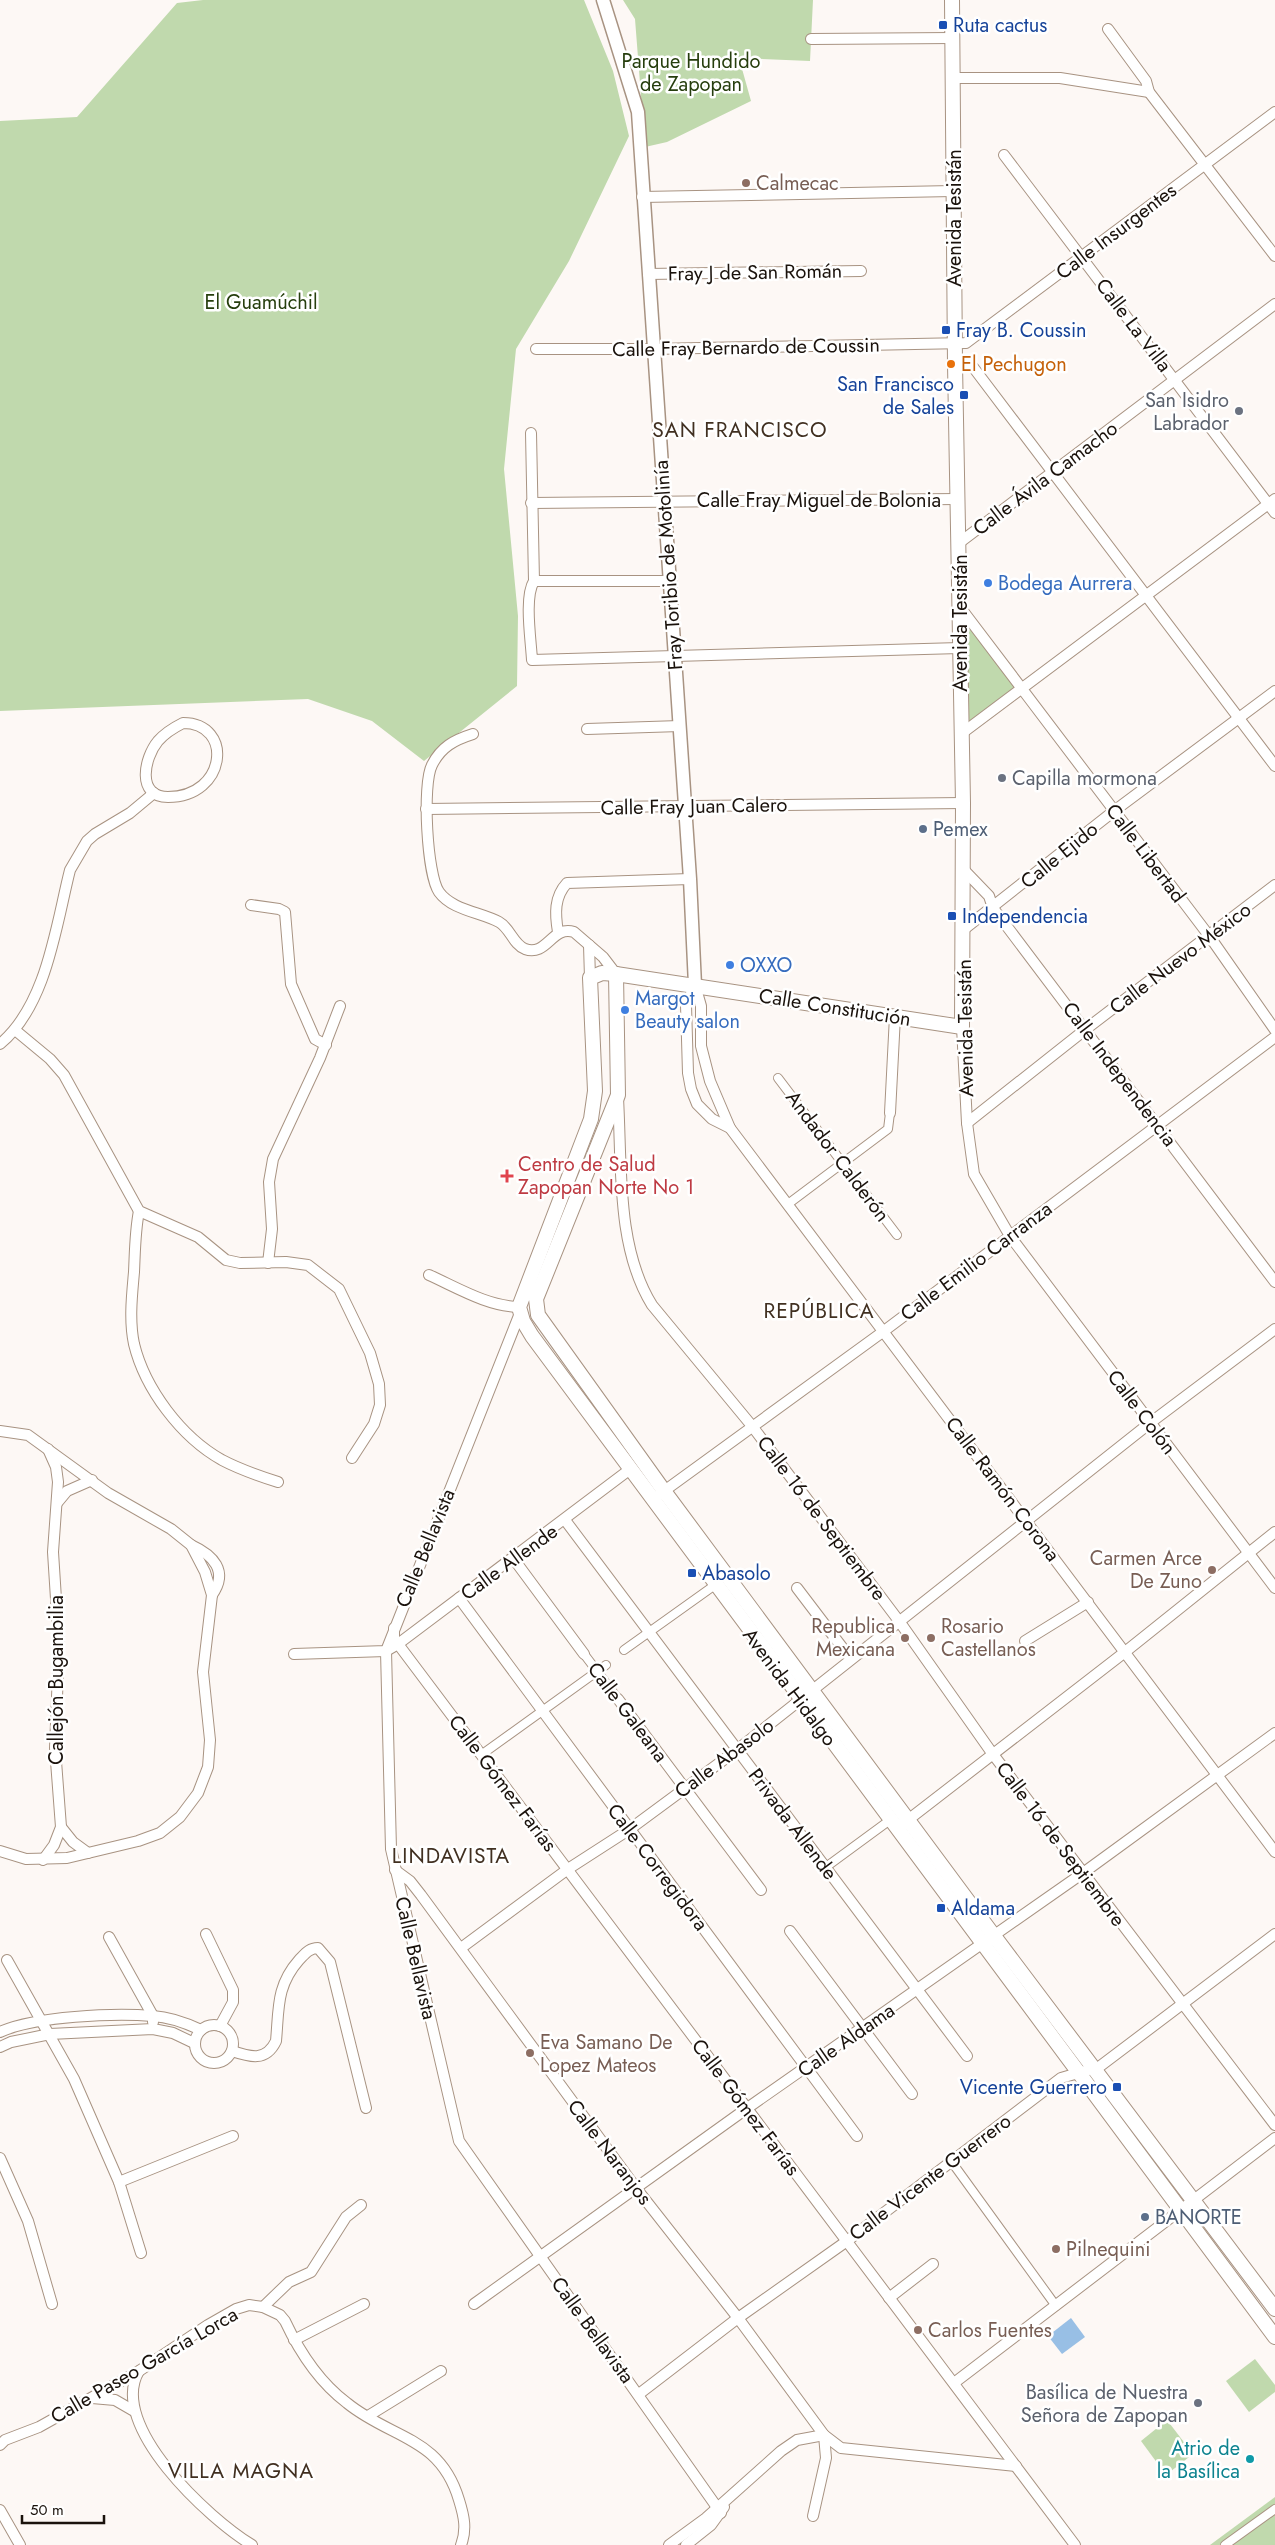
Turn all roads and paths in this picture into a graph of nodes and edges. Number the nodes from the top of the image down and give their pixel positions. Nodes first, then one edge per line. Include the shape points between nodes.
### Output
1 (603, 0) edge
2 (952, 0) edge
3 (1108, 29) dead end
4 (954, 38) junction
5 (811, 39) dead end
6 (953, 78) junction
7 (1149, 92) junction
8 (1275, 112) edge
9 (1004, 155) dead end
10 (1205, 164) junction
11 (953, 191) junction
12 (642, 197) junction
13 (1082, 256) junction
14 (1275, 256) edge
15 (861, 271) dead end
16 (648, 274) junction
17 (1275, 304) edge
18 (955, 344) junction
19 (536, 349) dead end
20 (652, 349) junction
21 (955, 364) junction
22 (1175, 379) junction
23 (531, 433) dead end
24 (1052, 473) junction
25 (958, 498) junction
26 (665, 501) junction
27 (532, 503) junction
28 (1273, 506) edge
29 (960, 543) junction
30 (534, 581) junction
31 (670, 581) junction
32 (1146, 596) junction
33 (960, 607) junction
34 (960, 648) junction
35 (675, 657) junction
36 (1022, 690) junction
37 (1275, 690) edge
38 (1239, 718) junction
39 (680, 726) junction
40 (587, 729) dead end
41 (473, 734) dead end
42 (961, 734) junction
43 (1275, 766) edge
44 (154, 793) junction
45 (963, 803) junction
46 (685, 806) junction
47 (426, 808) junction
48 (1114, 811) junction
49 (963, 869) junction
50 (690, 879) junction
51 (1275, 886) edge
52 (251, 905) dead end
53 (993, 908) junction
54 (963, 930) junction
55 (558, 932) junction
56 (1210, 936) junction
57 (589, 946) junction
58 (616, 974) junction
59 (590, 978) junction
60 (695, 985) junction
61 (340, 1006) dead end
62 (895, 1016) junction
63 (962, 1027) junction
64 (1086, 1028) junction
65 (15, 1030) junction
66 (1275, 1030) edge
67 (1275, 1037) edge
68 (0, 1044) edge
69 (326, 1045) junction
70 (778, 1078) dead end
71 (618, 1095) junction
72 (890, 1113) joint
73 (967, 1123) junction
74 (1158, 1124) junction
75 (730, 1128) junction
76 (844, 1163) junction
77 (788, 1204) junction
78 (139, 1211) junction
79 (897, 1235) dead end
80 (1010, 1236) junction
81 (268, 1262) junction
82 (429, 1275) dead end
83 (1275, 1282) edge
84 (519, 1310) junction
85 (1275, 1329) edge
86 (884, 1331) junction
87 (576, 1370) junction
88 (563, 1379) junction
89 (1150, 1424) junction
90 (752, 1426) junction
91 (0, 1431) edge
92 (47, 1448) junction
93 (352, 1458) dead end
94 (629, 1470) junction
95 (92, 1480) junction
96 (278, 1482) dead end
97 (664, 1491) junction
98 (652, 1500) junction
99 (57, 1503) junction
100 (565, 1520) junction
101 (1027, 1522) junction
102 (1275, 1532) edge
103 (1248, 1554) junction
104 (513, 1558) junction
105 (714, 1585) junction
106 (797, 1588) dead end
107 (1275, 1588) edge
108 (459, 1598) junction
109 (1088, 1602) junction
110 (899, 1621) junction
111 (394, 1626) junction
112 (650, 1633) junction
113 (1025, 1641) dead end
114 (398, 1644) junction
115 (386, 1650) junction
116 (624, 1650) dead end
117 (1125, 1652) junction
118 (294, 1654) dead end
119 (584, 1654) joint
120 (851, 1659) junction
121 (606, 1665) dead end
122 (598, 1671) junction
123 (812, 1690) junction
124 (618, 1699) joint
125 (800, 1700) junction
126 (543, 1712) junction
127 (1275, 1732) edge
128 (737, 1750) junction
129 (992, 1753) junction
130 (481, 1755) junction
131 (1218, 1776) junction
132 (685, 1788) junction
133 (908, 1820) junction
134 (893, 1825) junction
135 (61, 1827) junction
136 (630, 1829) junction
137 (0, 1852) edge
138 (1275, 1852) edge
139 (88, 1853) junction
140 (43, 1860) junction
141 (826, 1867) junction
142 (568, 1869) junction
143 (395, 1870) junction
144 (1083, 1873) junction
145 (761, 1890) dead end
146 (790, 1931) dead end
147 (206, 1934) dead end
148 (1275, 1934) edge
149 (994, 1936) junction
150 (109, 1937) dead end
151 (982, 1945) junction
152 (461, 1948) junction
153 (7, 1960) dead end
154 (917, 1989) junction
155 (1182, 2003) junction
156 (153, 2016) junction
157 (43, 2021) junction
158 (220, 2026) junction
159 (863, 2028) junction
160 (153, 2029) junction
161 (201, 2030) junction
162 (0, 2032) edge
163 (50, 2034) junction
164 (194, 2042) junction
165 (0, 2047) edge
166 (232, 2052) junction
167 (967, 2056) dead end
168 (807, 2067) junction
169 (1094, 2069) junction
170 (1077, 2073) junction
171 (912, 2094) dead end
172 (366, 2108) dead end
173 (746, 2109) junction
174 (1275, 2125) edge
175 (233, 2136) dead end
176 (857, 2136) dead end
177 (1275, 2138) edge
178 (0, 2158) edge
179 (951, 2161) junction
180 (119, 2182) junction
181 (636, 2188) junction
182 (1194, 2201) junction
183 (361, 2205) dead end
184 (1180, 2211) junction
185 (846, 2241) junction
186 (141, 2253) dead end
187 (540, 2257) junction
188 (933, 2264) dead end
189 (889, 2298) junction
190 (52, 2304) dead end
191 (364, 2304) dead end
192 (474, 2304) dead end
193 (1056, 2306) junction
194 (262, 2307) junction
195 (1275, 2309) edge
196 (738, 2318) junction
197 (1275, 2338) edge
198 (294, 2340) junction
199 (139, 2370) junction
200 (441, 2371) dead end
201 (954, 2383) junction
202 (638, 2394) junction
203 (91, 2398) junction
204 (134, 2411) junction
205 (368, 2416) junction
206 (824, 2435) junction
207 (0, 2445) edge
208 (1016, 2466) junction
209 (1275, 2509) edge
210 (0, 2510) edge
211 (719, 2510) junction
212 (813, 2516) dead end
213 (20, 2545) edge
214 (252, 2545) edge
215 (462, 2545) edge
216 (669, 2545) edge
217 (686, 2545) edge
218 (1075, 2545) edge
219 (1225, 2545) edge

1 - 12 street, Fray Toribio de Motolinía via 638,112
2 - 4 main road, Avenida Tesistán
3 - 7 street via 1146,81
4 - 5 street
4 - 6 main road, Avenida Tesistán
6 - 7 street via 1060,78
6 - 11 main road, Avenida Tesistán
7 - 10 street
8 - 10 street, Calle Insurgentes
9 - 13 street, Calle La Villa
10 - 13 street, Calle Insurgentes
10 - 14 street
11 - 12 street
11 - 18 main road, Avenida Tesistán
12 - 16 street, Fray Toribio de Motolinía
13 - 18 street, Calle Insurgentes via 972,339
13 - 22 street, Calle La Villa
15 - 16 street, Fray J de San Román
16 - 20 street, Fray Toribio de Motolinía
17 - 22 street, Calle Ávila Camacho
18 - 20 street, Calle Fray Bernardo de Coussin
18 - 21 main road, Avenida Tesistán
19 - 20 street, Calle Fray Bernardo de Coussin
20 - 26 street, Fray Toribio de Motolinía
21 - 24 street via 973,367
21 - 25 main road, Avenida Tesistán
22 - 24 street, Calle Ávila Camacho
22 - 28 street, Calle La Villa
23 - 27 street
24 - 29 street, Calle Ávila Camacho
24 - 32 street
25 - 26 street, Calle Fray Miguel de Bolonia
25 - 29 main road, Avenida Tesistán
26 - 27 street, Calle Fray Miguel de Bolonia
26 - 31 street, Fray Toribio de Motolinía
27 - 30 street
28 - 32 street
29 - 33 main road, Avenida Tesistán
30 - 31 street
30 - 35 street via 530,587 529,608 532,660
31 - 35 street, Fray Toribio de Motolinía
32 - 36 street
32 - 38 street
33 - 34 main road, Avenida Tesistán
33 - 36 street, Calle Libertad
34 - 35 street
34 - 42 main road, Avenida Tesistán
35 - 39 street, Fray Toribio de Motolinía
36 - 42 street
36 - 48 street, Calle Libertad
37 - 38 street, Calle Ejido
38 - 43 street
38 - 48 street, Calle Ejido
39 - 40 street
39 - 46 street, Fray Toribio de Motolinía
41 - 47 street via 446,745 431,766
42 - 45 main road, Avenida Tesistán
44 - 44 street via 145,778 156,743 165,733 183,723 194,723 207,730 213,739 216,760 208,782 188,796 163,797
44 - 65 street via 130,813 95,834 78,855 70,870 45,968 28,1009
45 - 46 street, Calle Fray Juan Calero
45 - 49 main road, Avenida Tesistán
46 - 47 street, Calle Fray Juan Calero
46 - 50 street, Fray Toribio de Motolinía
47 - 55 street via 433,882 440,893 463,908 500,923 523,948 533,951 541,948
48 - 53 street, Calle Ejido
48 - 56 street, Calle Libertad
49 - 53 street, Calle Independencia via 989,896
49 - 54 main road, Avenida Tesistán
50 - 55 street via 567,883 558,898
50 - 60 street, Fray Toribio de Motolinía
51 - 56 street, Calle Nuevo México
52 - 69 street via 285,912 291,984 316,1039
53 - 54 street, Calle Ejido
53 - 64 street, Calle Independencia
54 - 63 main road, Avenida Tesistán
55 - 57 street via 574,932
56 - 64 street, Calle Nuevo México
56 - 66 street, Calle Libertad
57 - 58 street via 604,957
57 - 59 street
58 - 59 main road, Calle Constitución via 602,973
58 - 60 main road, Calle Constitución
58 - 71 main road, Avenida Hidalgo
59 - 84 main road via 595,1091 591,1118
60 - 62 main road, Calle Constitución
60 - 75 street, Calle Ramón Corona via 701,1006 701,1046 710,1081
60 - 75 street, Calle Ramón Corona via 686,1005 691,1089 697,1104 712,1119
61 - 69 street
62 - 63 main road, Calle Constitución
62 - 72 street
63 - 73 street, Avenida Tesistán
64 - 73 street, Calle Nuevo México
64 - 74 street, Calle Independencia
65 - 68 street
65 - 78 street via 64,1075
67 - 74 street, Calle Emilio Carranza
69 - 81 street via 273,1159 269,1182 272,1229
70 - 76 street, Andador Calderón
71 - 87 main road, Avenida Hidalgo via 536,1299 538,1315
71 - 90 street, Calle 16 de Septiembre via 626,1233 640,1286
72 - 76 street via 888,1129
73 - 80 street, Avenida Tesistán via 974,1174
74 - 80 street, Calle Emilio Carranza
74 - 83 street, Calle Independencia
75 - 77 street, Calle Ramón Corona
76 - 77 street
76 - 79 street, Andador Calderón
77 - 86 street, Calle Ramón Corona
78 - 81 street via 198,1237 226,1260
78 - 96 street via 131,1322 134,1344 145,1375 191,1436 221,1459 256,1476
80 - 86 street, Calle Emilio Carranza
80 - 89 street, Calle Colón
81 - 93 street via 308,1265 339,1289 370,1353 379,1384 380,1405 374,1424
82 - 84 street via 490,1302
84 - 88 main road, Avenida Hidalgo via 532,1336
84 - 111 street, Calle Bellavista
85 - 89 street, Calle Abasolo
86 - 90 street, Calle Emilio Carranza
86 - 101 street, Calle Ramón Corona
87 - 88 main road
87 - 97 main road, Avenida Hidalgo
88 - 94 main road, Avenida Hidalgo
89 - 101 street, Calle Abasolo
89 - 103 street, Calle Colón
90 - 97 street, Calle Emilio Carranza
90 - 110 street, Calle 16 de Septiembre
91 - 92 street via 28,1435
92 - 95 street
92 - 99 street, Callejón Bugambilia via 57,1474
94 - 98 main road, Avenida Hidalgo
94 - 100 street, Calle Allende
95 - 99 street via 67,1491
95 - 139 street via 212,1557 219,1573 219,1585 212,1595 203,1672 210,1740 208,1767 198,1794 180,1817 160,1833
97 - 98 street, Calle Emilio Carranza
97 - 123 main road, Avenida Hidalgo
98 - 105 main road, Avenida Hidalgo
99 - 135 street, Callejón Bugambilia via 53,1552 59,1646 55,1748
100 - 104 street, Calle Allende
100 - 112 street, Privada Allende
101 - 109 street, Calle Ramón Corona
101 - 110 street, Calle Abasolo
102 - 103 street
103 - 107 street, Calle Colón
103 - 117 street
104 - 108 street, Calle Allende
104 - 119 street, Calle Galeana
105 - 112 street
105 - 125 main road, Avenida Hidalgo
106 - 120 street
108 - 114 street, Calle Allende
108 - 126 street, Calle Corregidora
109 - 113 street
109 - 117 street, Calle Ramón Corona
110 - 120 street, Calle Abasolo
110 - 129 street, Calle 16 de Septiembre
111 - 114 street, Calle Gómez Farías via 394,1638
111 - 115 street, Calle Bellavista
112 - 116 street
112 - 128 street, Privada Allende
114 - 115 street, Calle Allende
114 - 130 street, Calle Gómez Farías
115 - 118 street
115 - 143 street, Calle Bellavista via 391,1849
117 - 129 street
117 - 131 street, Calle Ramón Corona
119 - 122 street, Calle Galeana
120 - 123 street, Calle Abasolo
121 - 122 street
122 - 124 street, Calle Galeana
122 - 126 street
123 - 125 street, Calle Abasolo
123 - 133 main road, Avenida Hidalgo
124 - 132 street, Calle Galeana
125 - 128 street, Calle Abasolo
125 - 134 main road, Avenida Hidalgo
126 - 130 street
126 - 136 street, Calle Corregidora
127 - 131 street, Calle Aldama
128 - 132 street, Calle Abasolo
128 - 141 street, Privada Allende
129 - 133 street
129 - 144 street, Calle 16 de Septiembre
130 - 142 street, Calle Gómez Farías
131 - 138 street, Calle Ramón Corona
131 - 144 street, Calle Aldama
132 - 136 street, Calle Abasolo
132 - 145 street, Calle Galeana
133 - 134 street
133 - 149 main road, Avenida Hidalgo
134 - 141 street
134 - 151 main road, Avenida Hidalgo
135 - 139 street
135 - 140 street, Callejón Bugambilia
136 - 142 street, Calle Abasolo
136 - 168 street, Calle Corregidora
137 - 140 street
139 - 140 street
141 - 154 street, Privada Allende
142 - 152 street, Calle Abasolo
142 - 173 street, Calle Gómez Farías
143 - 152 street, Calle Naranjos via 410,1882
143 - 187 street, Calle Bellavista via 459,2141
144 - 149 street, Calle Aldama
144 - 155 street, Calle 16 de Septiembre
146 - 159 street
147 - 158 street via 233,1990 233,2002
148 - 155 street, Calle Vicente Guerrero
149 - 151 street, Calle Aldama
149 - 169 main road, Avenida Hidalgo
150 - 156 street
151 - 154 street, Calle Aldama
151 - 170 main road, Avenida Hidalgo
152 - 181 street, Calle Naranjos
153 - 157 street
154 - 159 street, Calle Aldama
154 - 167 street, Privada Allende
155 - 169 street, Calle Vicente Guerrero
155 - 174 street, Calle 16 de Septiembre
156 - 157 street
156 - 160 street
156 - 161 street via 174,2019
157 - 162 street
157 - 163 street
158 - 161 street
158 - 166 street via 232,2039
159 - 168 street, Calle Aldama
159 - 171 street
160 - 163 street
160 - 164 street
161 - 164 street
163 - 165 street
163 - 180 street via 74,2079
164 - 166 street via 198,2056 209,2063 222,2061
166 - 172 street via 252,2058 263,2056 273,2048 282,1986 288,1973 308,1951 318,1948 330,1962
168 - 173 street, Calle Aldama
168 - 176 street, Calle Corregidora
169 - 170 street, Calle Vicente Guerrero
169 - 182 main road, Avenida Hidalgo
170 - 179 street, Calle Vicente Guerrero via 1061,2078
170 - 184 main road, Avenida Hidalgo
173 - 181 street, Calle Aldama
173 - 185 street, Calle Gómez Farías
175 - 180 street
177 - 182 street
178 - 190 street via 28,2221
179 - 185 street, Calle Vicente Guerrero
179 - 193 street
180 - 186 street
181 - 187 street, Calle Aldama
181 - 196 street, Calle Naranjos
182 - 184 street
182 - 195 main road, Avenida Hidalgo
183 - 194 street via 346,2217 311,2272 289,2282
184 - 193 street
184 - 197 main road, Avenida Hidalgo
185 - 189 street, Calle Gómez Farías
185 - 196 street, Calle Vicente Guerrero
187 - 192 street, Calle Aldama
187 - 202 street, Calle Bellavista
188 - 189 street
189 - 201 street, Calle Gómez Farías
191 - 198 street
193 - 201 street
194 - 198 street, Calle Paseo García Lorca via 280,2315
194 - 199 street, Calle Paseo García Lorca via 249,2305 226,2315
196 - 202 street, Calle Vicente Guerrero
196 - 206 street, Calle Naranjos
198 - 205 street, Calle Paseo García Lorca via 331,2390
199 - 203 street, Calle Paseo García Lorca
199 - 204 street via 132,2390
200 - 205 street
201 - 208 street, Calle Gómez Farías
202 - 211 street, Calle Bellavista
203 - 204 street via 115,2400
203 - 207 street, Calle Paseo García Lorca
204 - 214 street via 165,2465 185,2490 204,2510
205 - 215 street, Calle Paseo García Lorca via 418,2443 443,2466 452,2480 464,2515 466,2524
206 - 208 street via 841,2448
206 - 211 street via 797,2440 781,2451
206 - 212 street via 826,2458
208 - 218 street, Calle Gómez Farías
209 - 219 street
210 - 213 street
211 - 216 street
211 - 217 street via 711,2525

